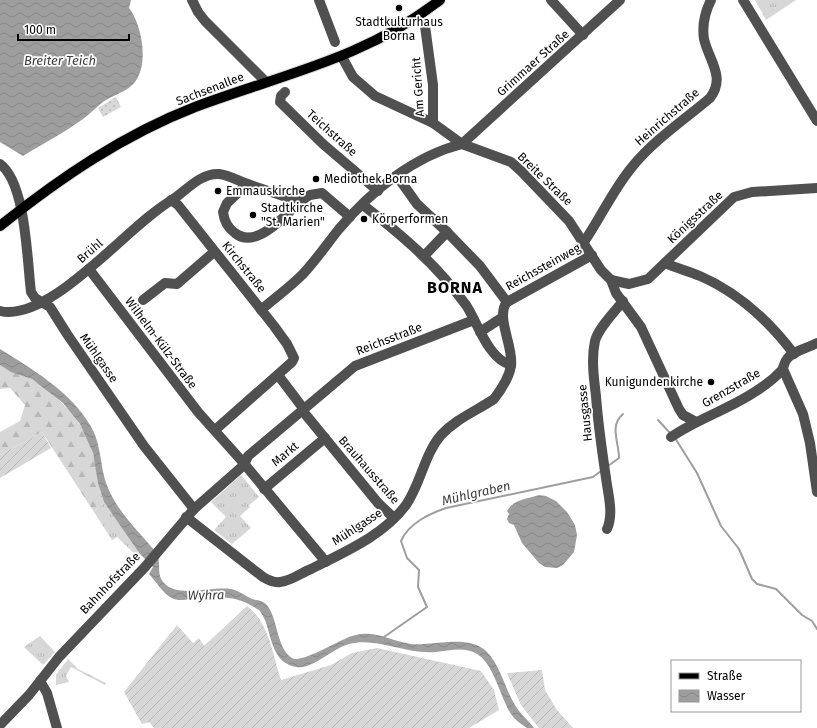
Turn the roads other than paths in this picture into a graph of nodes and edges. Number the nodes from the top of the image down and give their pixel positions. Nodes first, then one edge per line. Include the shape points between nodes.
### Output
1 (192, 0) edge
2 (319, 0) edge
3 (551, 0) edge
4 (620, 0) edge
5 (710, 0) edge
6 (743, 0) edge
7 (437, 1) edge
8 (425, 26) dead end
9 (583, 35) junction
10 (335, 42) dead end
11 (342, 57) junction
12 (266, 82) junction
13 (286, 92) dead end
14 (817, 121) edge
15 (433, 123) junction
16 (462, 144) junction
17 (0, 164) edge
18 (397, 176) junction
19 (247, 184) junction
20 (817, 188) edge
21 (378, 191) junction
22 (171, 200) junction
23 (299, 202) junction
24 (363, 205) junction
25 (21, 209) junction
26 (350, 217) junction
27 (0, 226) edge
28 (447, 232) junction
29 (584, 242) junction
30 (214, 252) junction
31 (424, 256) junction
32 (592, 256) junction
33 (665, 263) junction
34 (89, 269) junction
35 (611, 280) junction
36 (143, 300) dead end
37 (623, 301) junction
38 (41, 302) junction
39 (507, 302) junction
40 (261, 310) junction
41 (0, 311) edge
42 (503, 317) junction
43 (474, 320) junction
44 (480, 332) junction
45 (817, 343) edge
46 (794, 354) junction
47 (511, 365) junction
48 (783, 369) junction
49 (278, 375) junction
50 (304, 412) junction
51 (696, 422) junction
52 (215, 430) junction
53 (673, 435) dead end
54 (325, 438) junction
55 (244, 464) junction
56 (264, 489) junction
57 (817, 492) edge
58 (194, 509) junction
59 (186, 518) junction
60 (394, 518) junction
61 (607, 529) dead end
62 (326, 562) junction
63 (40, 680) junction
64 (0, 725) edge
65 (57, 728) edge

1 - 12 street via 205,21
2 - 10 street
3 - 9 street
4 - 9 street, Grimmaer Straße
5 - 29 street, Heinrichstraße via 704,28 706,48 717,80 715,92 632,166 613,192
6 - 14 street
7 - 11 main road, Sachsenallee via 399,28
8 - 15 street, Am Gericht via 433,85
9 - 16 street, Grimmaer Straße
11 - 12 main road, Sachsenallee
11 - 15 street, Breite Straße via 353,76 375,96
12 - 25 main road, Sachsenallee via 146,128 80,166
13 - 21 street, Teichstraße via 281,96 280,102 323,144
15 - 16 street, Breite Straße
16 - 18 street via 444,148
16 - 29 street, Breite Straße via 510,162 569,221
17 - 25 street, Mühlgasse via 12,178
18 - 21 street
18 - 28 street via 418,204
19 - 22 street, Brühl via 225,175 211,175 184,189
19 - 23 street, Brühl via 280,193
19 - 23 street via 228,203 223,212 227,224 238,236 246,239 265,232 282,220
20 - 33 street, Königsstraße via 752,192 734,198
21 - 24 street
22 - 30 street, Kirchstraße via 178,205
22 - 34 street, Brühl via 139,224
23 - 26 street via 310,195 322,193
24 - 26 street
24 - 31 street via 407,239
25 - 27 main road, Sachsenallee
25 - 38 street, Mühlgasse via 31,292
26 - 40 street via 301,276
28 - 31 street
28 - 39 street via 480,266
29 - 32 street, Breite Straße
30 - 36 street via 178,284 165,283
30 - 40 street, Kirchstraße
31 - 43 street via 466,306
32 - 35 street, Breite Straße
32 - 39 street, Reichssteinweg
33 - 35 street, Königsstraße via 648,279 640,282 630,284
33 - 46 street via 710,280 739,298 760,316
34 - 38 street, Brühl
34 - 52 street, Wilhelm-Külz-Straße via 198,412
35 - 37 street, Breite Straße via 613,288
37 - 51 street, Breite Straße via 641,326 679,409 683,415
37 - 61 street, Hausgasse via 601,330 596,341 594,380 610,522
38 - 41 street, Brühl via 18,311
38 - 58 street, Mühlgasse via 50,307 144,446
39 - 42 street via 502,310
40 - 49 street, Kirchstraße via 294,358
42 - 44 street
42 - 47 street
43 - 44 street
43 - 50 street, Reichsstraße via 355,366
44 - 47 street via 501,361
45 - 46 street, Grenzstraße
46 - 48 street, Grenzstraße via 786,359
47 - 60 street, Mühlgasse via 494,399 451,425 435,442 415,490
48 - 51 street, Grenzstraße via 752,394
48 - 57 street via 805,421
49 - 50 street
49 - 52 street
50 - 54 street
50 - 55 street, Markt via 248,456
51 - 53 street, Grenzstraße
52 - 55 street
54 - 56 street, Markt
54 - 60 street, Brauhausstraße via 378,503
55 - 56 street
55 - 58 street, Bahnhofstraße
56 - 62 street
58 - 59 street, Bahnhofstraße
59 - 62 street, Mühlgasse via 263,577 274,582 287,581
59 - 63 street, Bahnhofstraße
60 - 62 street, Mühlgasse via 378,531
63 - 64 street, Bahnhofstraße
63 - 65 street via 47,693

